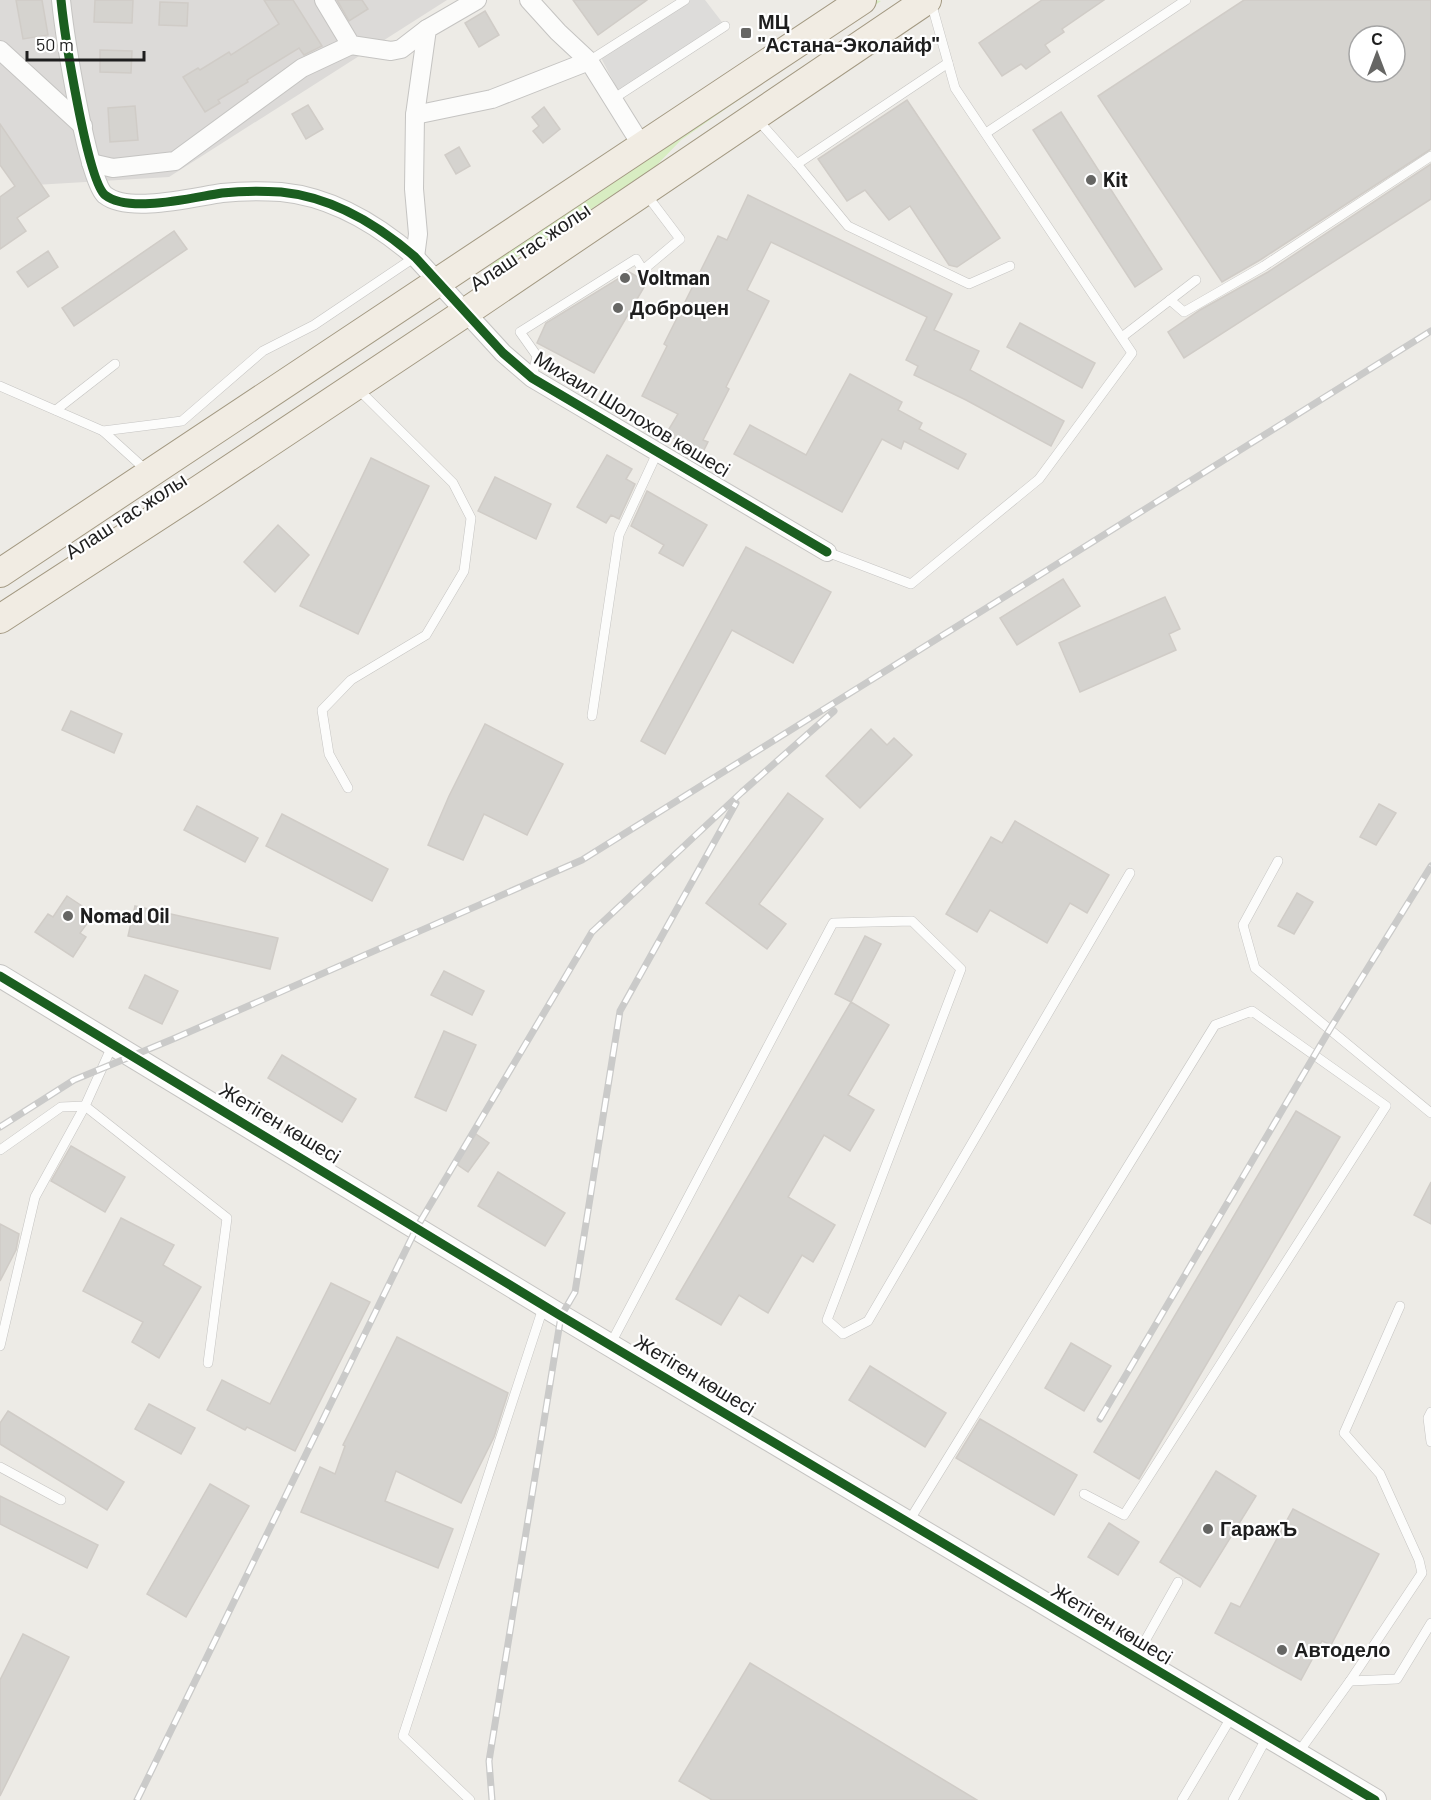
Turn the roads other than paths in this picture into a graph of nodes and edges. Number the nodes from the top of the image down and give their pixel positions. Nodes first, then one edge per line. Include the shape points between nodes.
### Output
1 (61, 0) edge
2 (324, 0) edge
3 (477, 0) edge
4 (530, 0) edge
5 (685, 0) edge
6 (862, 0) edge
7 (929, 0) edge
8 (1186, 0) edge
9 (725, 26) dead end
10 (427, 29) junction
11 (351, 45) junction
12 (0, 50) edge
13 (589, 61) junction
14 (948, 63) junction
15 (613, 99) junction
16 (415, 115) junction
17 (754, 116) junction
18 (83, 126) junction
19 (986, 133) junction
20 (642, 146) junction
21 (1431, 156) edge
22 (91, 163) junction
23 (796, 164) junction
24 (644, 191) junction
25 (415, 257) junction
26 (1010, 266) dead end
27 (1196, 280) dead end
28 (439, 282) junction
29 (1170, 300) junction
30 (466, 312) junction
31 (1122, 337) junction
32 (116, 364) dead end
33 (532, 378) junction
34 (354, 385) junction
35 (0, 386) edge
36 (56, 410) junction
37 (103, 431) junction
38 (658, 451) junction
39 (150, 474) junction
40 (827, 552) joint
41 (0, 573) edge
42 (0, 619) edge
43 (592, 716) dead end
44 (348, 788) dead end
45 (1278, 861) dead end
46 (1130, 873) dead end
47 (0, 976) edge
48 (113, 1044) junction
49 (85, 1106) junction
50 (1431, 1113) edge
51 (0, 1150) edge
52 (544, 1305) junction
53 (1400, 1306) dead end
54 (610, 1345) junction
55 (0, 1346) edge
56 (208, 1364) dead end
57 (1431, 1412) edge
58 (1431, 1442) edge
59 (0, 1467) edge
60 (1084, 1494) dead end
61 (61, 1500) dead end
62 (907, 1523) junction
63 (1178, 1582) dead end
64 (1431, 1623) edge
65 (1135, 1659) junction
66 (1350, 1681) junction
67 (1232, 1716) junction
68 (1268, 1737) junction
69 (1296, 1755) junction
70 (470, 1800) edge
71 (1182, 1800) edge
72 (1233, 1800) edge
73 (1375, 1800) edge

1 - 18 street, Михаил Шолохов көшесі
2 - 11 street
3 - 10 street
4 - 13 street
5 - 13 lane
6 - 20 main road, Алаш тас жолы
7 - 14 lane
7 - 17 main road, Алаш тас жолы
8 - 19 lane
9 - 15 lane
10 - 11 street via 391,51
10 - 16 street
11 - 22 street via 302,68 175,161 113,168
12 - 18 street
13 - 15 street
13 - 16 street via 492,99
14 - 19 lane via 956,88
14 - 23 lane
15 - 20 street
16 - 25 street
17 - 23 lane
17 - 24 main road, Алаш тас жолы
18 - 22 street, Михаил Шолохов көшесі
19 - 31 lane
20 - 28 main road, Алаш тас жолы
21 - 29 lane via 1264,266 1184,312
22 - 25 street, Михаил Шолохов көшесі via 96,182 105,195 126,203 259,191 331,202
23 - 26 lane via 848,226 969,284
24 - 30 main road, Алаш тас жолы
24 - 33 lane via 680,239 643,270 636,259 520,332 537,356
25 - 28 street, Михаил Шолохов көшесі
25 - 37 lane via 314,325 263,351 182,421
27 - 29 lane
28 - 30 street, Михаил Шолохов көшесі
28 - 39 main road, Алаш тас жолы
29 - 31 lane
30 - 33 street, Михаил Шолохов көшесі
30 - 34 main road, Алаш тас жолы
31 - 40 lane via 1132,353 1040,479 911,585
32 - 36 lane
33 - 38 street, Михаил Шолохов көшесі
34 - 42 main road, Алаш тас жолы
34 - 44 lane via 453,483 471,518 464,571 426,635 351,680 322,710 329,754
35 - 36 lane
36 - 37 lane
37 - 39 lane
38 - 40 street, Михаил Шолохов көшесі
38 - 43 lane via 619,535
39 - 41 main road, Алаш тас жолы
45 - 50 lane via 1243,925 1255,968
46 - 54 lane via 868,1321 843,1334 827,1320 961,969 912,921 833,922
47 - 48 street, Жетіген көшесі
48 - 49 lane
48 - 52 street, Жетіген көшесі
49 - 51 lane via 61,1107
49 - 55 lane via 34,1197
49 - 56 lane via 227,1218
52 - 54 street, Жетіген көшесі
52 - 70 lane via 403,1736
53 - 66 lane via 1344,1433 1380,1474 1422,1573
54 - 62 street, Жетіген көшесі
57 - 58 lane
59 - 61 lane
60 - 62 lane via 1124,1515 1386,1106 1252,1011 1215,1025
62 - 65 street, Жетіген көшесі
63 - 65 lane
64 - 66 lane via 1397,1679
65 - 67 street, Жетіген көшесі
66 - 69 lane
67 - 68 street, Жетіген көшесі
67 - 71 lane
68 - 69 street, Жетіген көшесі
68 - 72 lane
69 - 73 street, Жетіген көшесі

